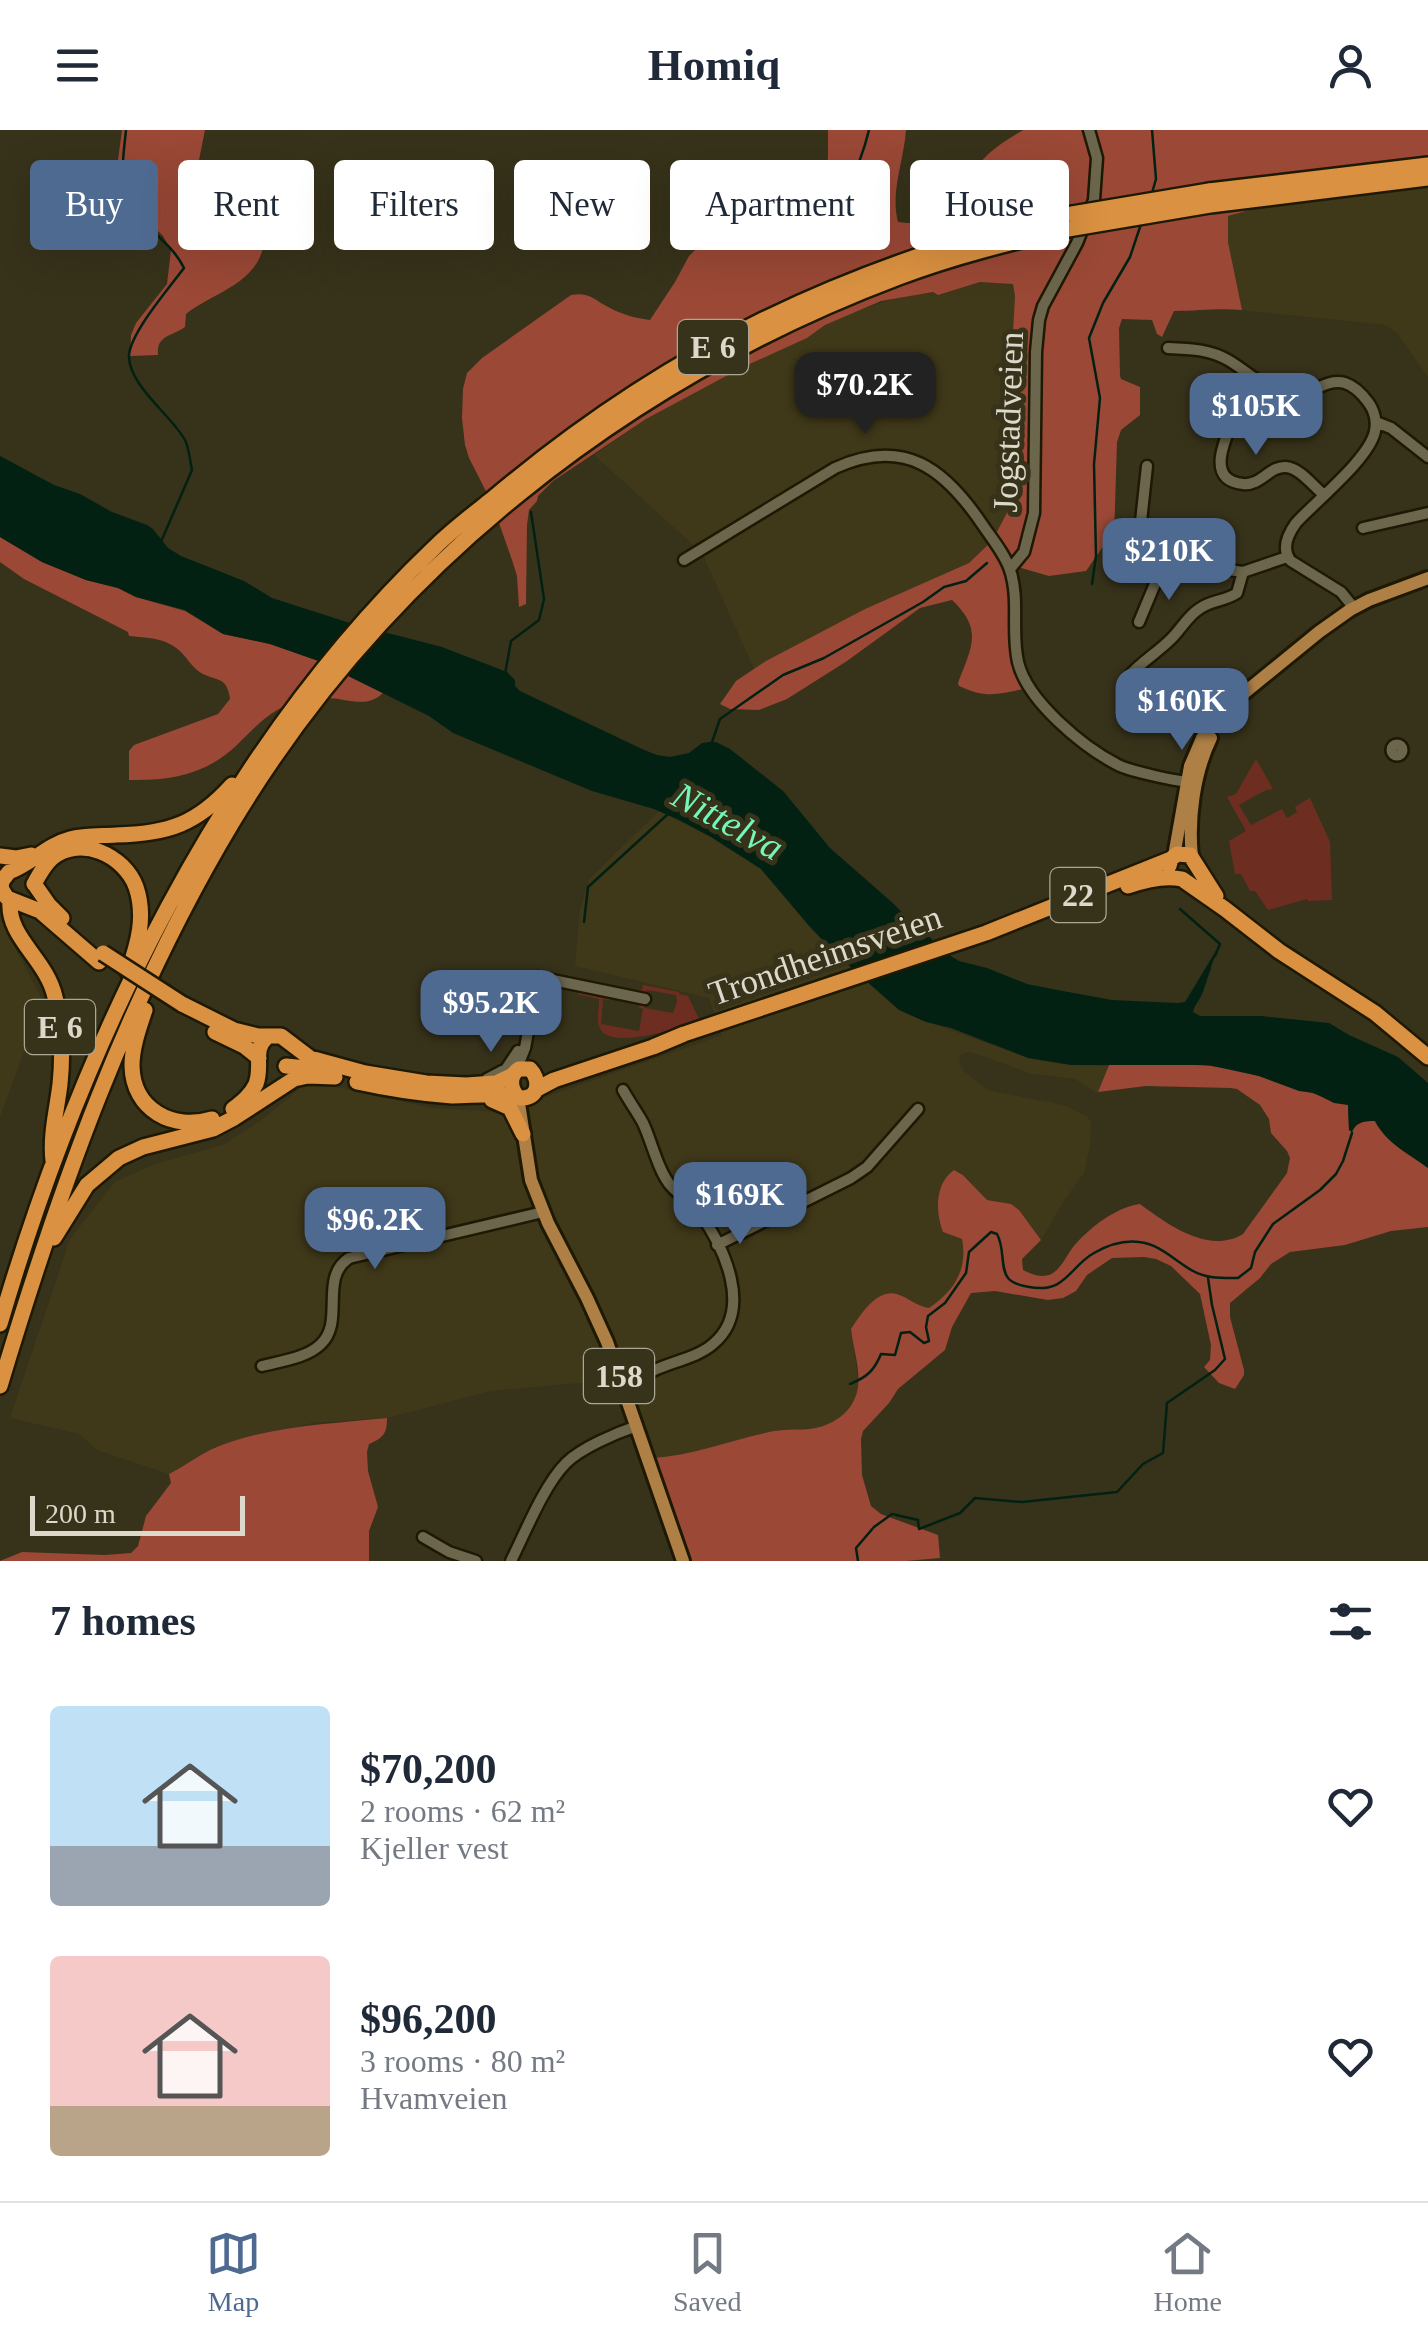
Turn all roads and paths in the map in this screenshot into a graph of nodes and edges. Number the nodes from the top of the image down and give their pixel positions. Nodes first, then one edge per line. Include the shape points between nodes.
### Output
1 (1089, 130) edge
2 (1428, 165) edge
3 (1428, 178) edge
4 (1210, 198) junction
5 (1168, 348) dead end
6 (1252, 377) junction
7 (1376, 422) junction
8 (1428, 458) edge
9 (1147, 466) dead end
10 (1323, 494) junction
11 (1428, 513) edge
12 (1363, 528) dead end
13 (1287, 557) junction
14 (684, 560) dead end
15 (1162, 567) junction
16 (1010, 570) junction
17 (1243, 572) junction
18 (1428, 582) edge
19 (1350, 610) junction
20 (1139, 622) dead end
21 (1128, 677) dead end
22 (305, 705) junction
23 (262, 752) junction
24 (1191, 779) junction
25 (44, 852) junction
26 (0, 856) edge
27 (1172, 858) junction
28 (1194, 862) junction
29 (9, 868) edge
30 (1179, 878) junction
31 (34, 885) junction
32 (7, 894) edge
33 (1225, 909) junction
34 (179, 918) junction
35 (986, 932) junction
36 (101, 957) junction
37 (639, 1001) dead end
38 (180, 1008) junction
39 (115, 1014) junction
40 (234, 1030) junction
41 (684, 1034) junction
42 (268, 1037) junction
43 (526, 1043) junction
44 (291, 1046) junction
45 (1428, 1053) edge
46 (259, 1059) junction
47 (283, 1067) junction
48 (523, 1071) junction
49 (342, 1073) junction
50 (622, 1090) dead end
51 (468, 1091) junction
52 (526, 1094) junction
53 (918, 1110) dead end
54 (242, 1113) junction
55 (523, 1134) junction
56 (54, 1165) junction
57 (540, 1205) junction
58 (717, 1245) junction
59 (35, 1273) junction
60 (0, 1324) edge
61 (262, 1366) dead end
62 (621, 1381) junction
63 (0, 1386) edge
64 (638, 1430) junction
65 (423, 1537) dead end
66 (476, 1561) edge
67 (510, 1561) edge
68 (682, 1561) edge

1 - 16 street, Jogstadveien via 1097,158 1094,200 1039,320 1034,513 1024,552
2 - 4 highway, E 6
3 - 4 highway, E 6
4 - 22 highway, E 6, bridge via 1070,222 904,275 769,332 682,378 532,482 413,579 355,633
5 - 6 street via 1202,350
6 - 7 street via 1293,397 1332,382 1347,384 1370,404
6 - 10 street via 1222,448 1222,469 1244,484 1289,468
7 - 8 street
7 - 10 street via 1367,449
9 - 15 street via 1140,540 1149,561
10 - 13 street via 1290,531
11 - 12 street
13 - 17 street
13 - 19 street via 1332,588
14 - 16 street via 835,468 888,455 945,478
15 - 17 street
15 - 20 street
16 - 24 street via 1017,660 1032,693 1112,762
17 - 21 street via 1238,593 1194,612
18 - 19 main road
19 - 24 main road via 1232,704
22 - 23 highway, E 6
22 - 34 highway, E 6
23 - 25 highway via 223,795 180,826 74,838
23 - 39 highway, E 6 via 200,850
24 - 27 main road
24 - 28 main road
25 - 26 highway
25 - 29 highway
27 - 28 highway, 22 via 1184,853
27 - 30 highway via 1170,871
27 - 35 highway, Trondheimsveien / 22
28 - 30 highway via 1190,877
28 - 33 highway
29 - 31 highway, 22 via 28,873
29 - 32 highway
30 - 33 highway
30 - 35 highway, Trondheimsveien / 22 via 1139,882
31 - 32 highway via 28,899
31 - 36 highway, 22
31 - 39 highway via 52,858 77,849 102,852 129,874 140,926
32 - 36 highway, 22
32 - 56 highway, E 6 via 13,927 48,976 58,1008 62,1064 50,1140
33 - 45 highway via 1265,940 1359,991
34 - 46 highway via 134,1048 141,1098 168,1120 213,1120 248,1096
34 - 59 highway, E 6 via 95,1104
35 - 41 highway, Trondheimsveien / 22
36 - 38 highway, 22, bridge
37 - 43 street via 538,976
38 - 40 highway, 22
38 - 46 highway, 22
39 - 56 highway, E 6
40 - 42 highway, 22
40 - 49 highway, 22 via 283,1028 338,1061
41 - 48 highway, Trondheimsveien / 22 via 556,1069
41 - 52 highway, Trondheimsveien / 22
42 - 44 highway, 22 via 281,1036
42 - 46 highway
43 - 48 street
43 - 51 street via 506,1068
44 - 47 highway
44 - 49 highway, Trondheimsveien / 22
46 - 47 highway, 22 via 269,1068
47 - 49 highway, Trondheimsveien / 22
47 - 54 highway
48 - 51 highway, Trondheimsveien / 22
48 - 52 highway via 537,1078
48 - 52 highway via 512,1087
49 - 51 highway, Trondheimsveien / 22 via 402,1091
49 - 54 highway via 294,1079
50 - 58 street via 670,1185 698,1209
51 - 52 highway, Trondheimsveien / 22
51 - 55 highway, 22 via 506,1105
52 - 55 main road, 158
52 - 57 main road, 158
53 - 58 street via 851,1178
54 - 59 highway via 109,1164 74,1204
55 - 57 main road, 158
56 - 60 highway, E 6
57 - 61 street via 349,1258 336,1272 325,1341
57 - 62 main road, 158
58 - 62 street via 734,1293 725,1330 705,1350 636,1381
59 - 63 highway, E 6
62 - 64 main road, 158
64 - 67 street via 577,1454 555,1476
64 - 68 main road, 158
65 - 66 street

